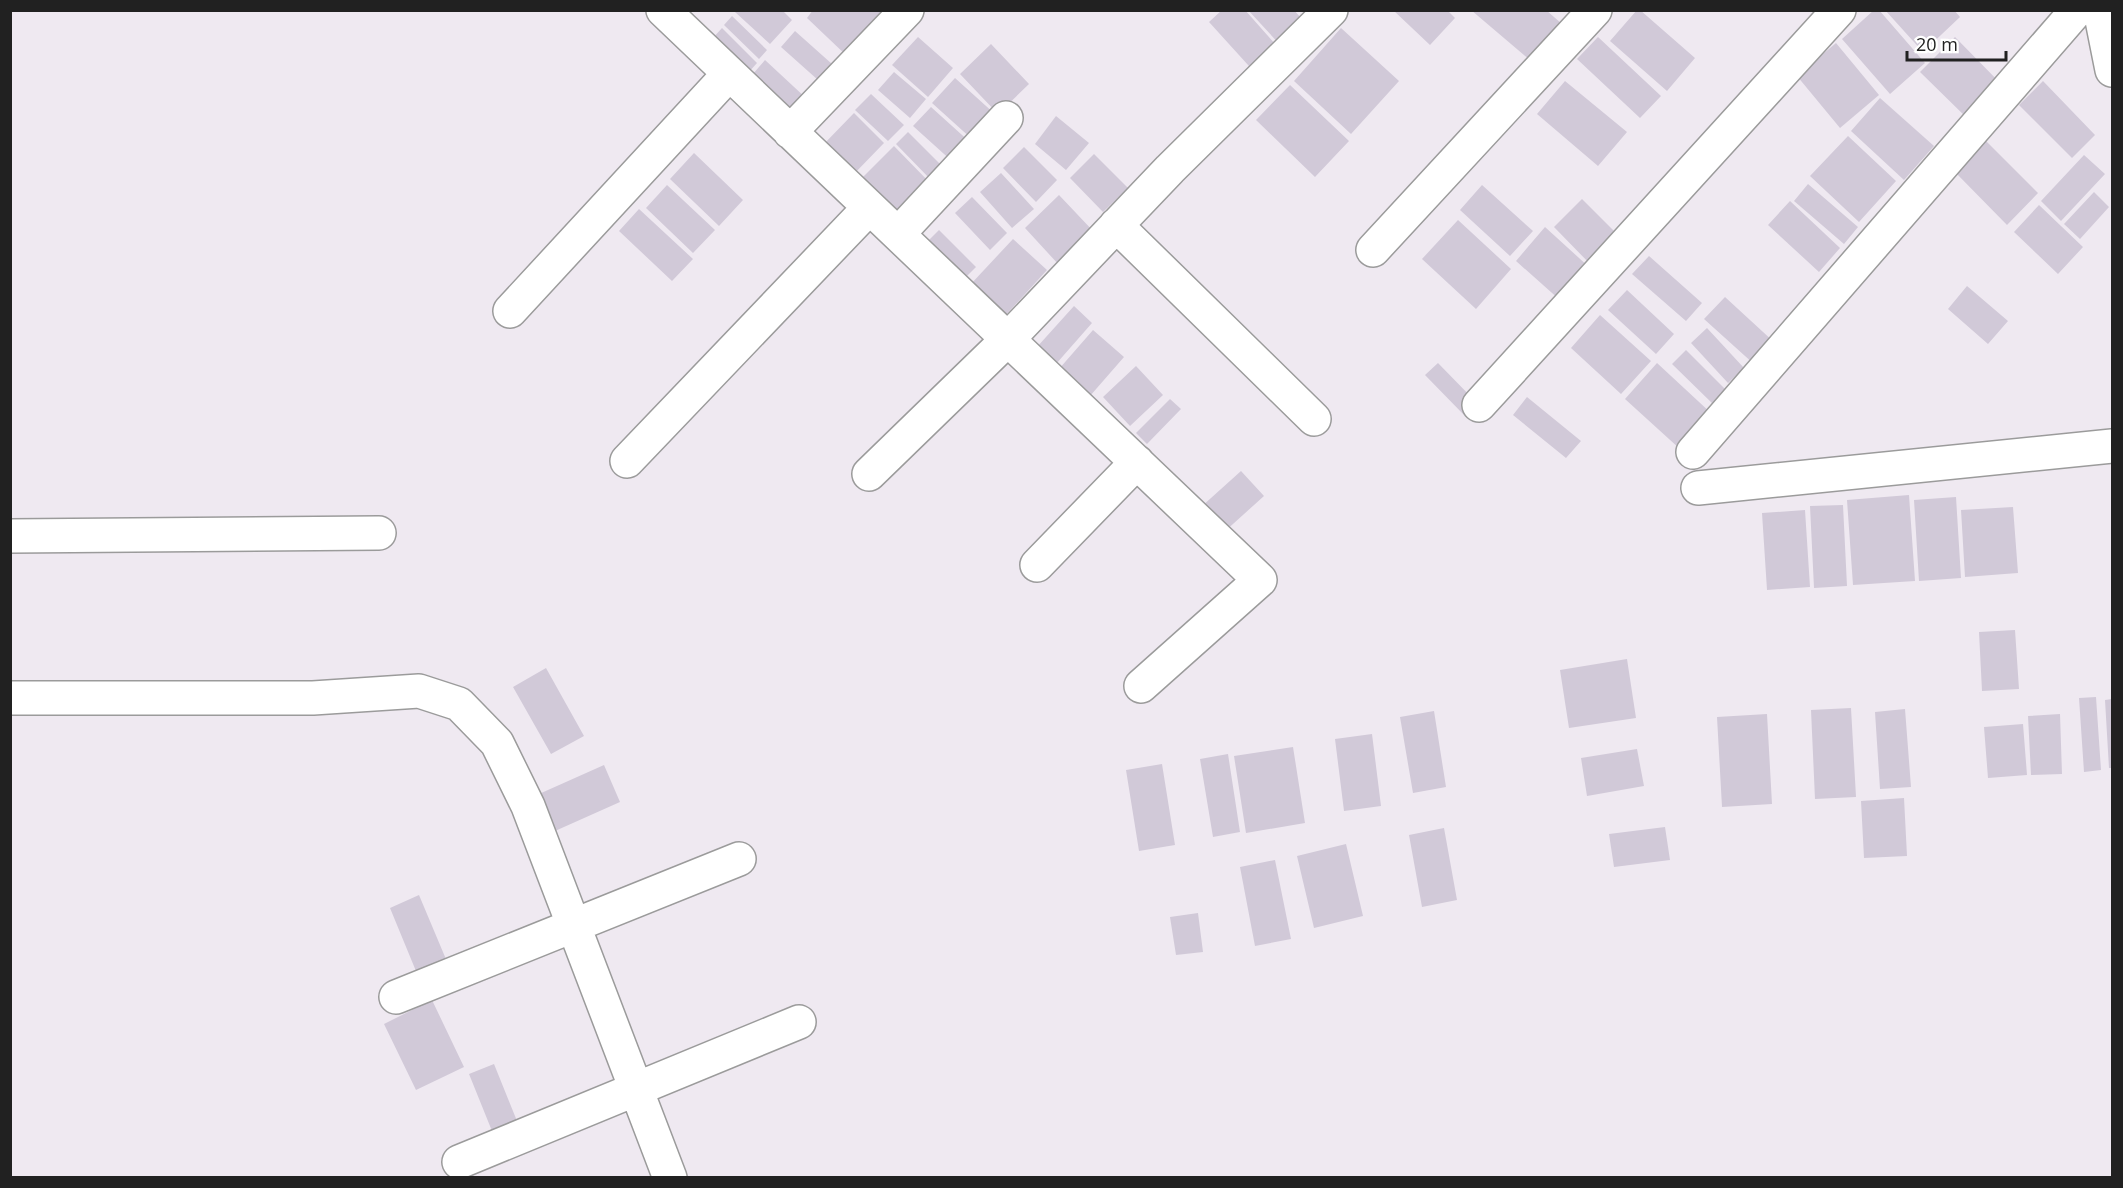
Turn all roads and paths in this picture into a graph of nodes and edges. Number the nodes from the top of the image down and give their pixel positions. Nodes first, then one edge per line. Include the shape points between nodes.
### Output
1 (907, 10) edge
2 (1331, 10) edge
3 (1595, 10) edge
4 (1839, 10) edge
5 (2077, 10) edge
6 (2100, 10) edge
7 (680, 16) edge
8 (2112, 70) edge
9 (729, 74) junction
10 (1006, 118) dead end
11 (790, 132) junction
12 (869, 208) junction
13 (1116, 225) junction
14 (898, 234) junction
15 (1373, 250) dead end
16 (510, 311) dead end
17 (1008, 339) junction
18 (1479, 405) dead end
19 (1314, 419) dead end
20 (2112, 446) edge
21 (1693, 452) dead end
22 (627, 461) dead end
23 (1137, 462) junction
24 (869, 474) dead end
25 (1698, 488) dead end
26 (379, 533) dead end
27 (10, 536) edge
28 (1036, 565) dead end
29 (1142, 686) dead end
30 (10, 699) edge
31 (739, 860) dead end
32 (573, 926) junction
33 (396, 997) dead end
34 (798, 1022) dead end
35 (637, 1089) junction
36 (459, 1162) dead end
37 (670, 1178) edge

1 - 11 street
2 - 13 street
3 - 15 street
4 - 18 street
5 - 21 street
6 - 8 street
7 - 9 street
9 - 11 street
9 - 16 street
10 - 14 street
11 - 12 street
12 - 14 street
12 - 22 street
13 - 17 street
13 - 19 street
14 - 17 street
17 - 23 street
17 - 24 street
20 - 25 street
23 - 28 street
23 - 29 street via 1260,580
26 - 27 street
30 - 32 street via 313,698 419,691 459,704 497,743 528,806
31 - 32 street
32 - 33 street
32 - 35 street
34 - 35 street
35 - 36 street
35 - 37 street

